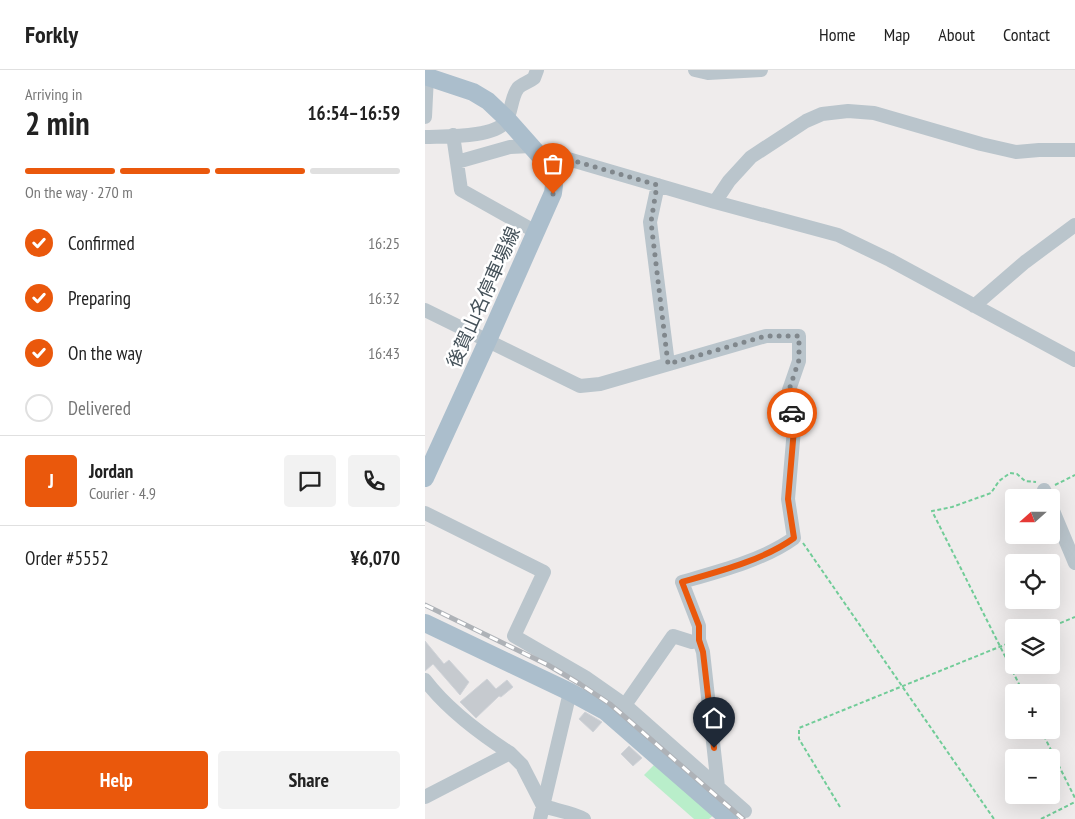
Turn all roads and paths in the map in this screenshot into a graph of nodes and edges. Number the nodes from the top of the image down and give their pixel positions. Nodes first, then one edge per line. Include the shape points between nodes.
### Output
1 (537, 70) edge
2 (695, 70) edge
3 (761, 70) edge
4 (426, 76) edge
5 (425, 117) edge
6 (507, 119) junction
7 (453, 135) junction
8 (425, 137) edge
9 (531, 146) junction
10 (1075, 150) edge
11 (457, 162) junction
12 (547, 164) junction
13 (657, 185) junction
14 (715, 202) junction
15 (1075, 225) edge
16 (536, 232) junction
17 (974, 306) junction
18 (425, 310) edge
19 (488, 340) junction
20 (1075, 360) edge
21 (668, 364) junction
22 (1075, 476) edge
23 (425, 478) edge
24 (1042, 489) edge
25 (1054, 489) edge
26 (425, 513) edge
27 (1060, 527) edge
28 (794, 538) junction
29 (1075, 563) edge
30 (1075, 617) edge
31 (425, 623) edge
32 (1060, 623) edge
33 (699, 640) junction
34 (1005, 645) edge
35 (1000, 647) junction
36 (425, 680) edge
37 (1019, 684) edge
38 (902, 687) junction
39 (571, 692) junction
40 (625, 705) junction
41 (1046, 739) edge
42 (510, 753) junction
43 (718, 787) junction
44 (425, 797) edge
45 (1075, 798) edge
46 (1075, 802) edge
47 (840, 807) dead end
48 (745, 811) dead end
49 (542, 812) edge
50 (722, 817) edge
51 (584, 819) edge
52 (994, 819) edge
53 (1041, 819) edge

1 - 6 street via 534,78 515,93
2 - 3 street via 708,73
4 - 5 street
4 - 6 main road, 後賀山名停車場線 via 473,92
6 - 7 street via 501,127 481,133
6 - 9 main road, 後賀山名停車場線
7 - 8 street
7 - 11 street
9 - 11 street via 510,147
9 - 12 main road, 後賀山名停車場線
10 - 14 street via 1016,152 874,113 822,114 751,157
11 - 16 street via 461,190
12 - 13 street via 568,159
12 - 16 main road, 後賀山名停車場線 via 553,177 553,194
13 - 14 street
13 - 21 street via 651,222
14 - 17 street via 838,235
15 - 17 street
16 - 19 main road, 後賀山名停車場線
17 - 20 street
18 - 19 street
19 - 21 street via 580,386 600,384
19 - 23 main road, 後賀山名停車場線
21 - 28 street via 766,336 799,336 799,360 789,390 794,429 788,499
22 - 25 path
24 - 35 path via 1037,482 1025,481 1010,473 991,493 932,511
26 - 40 street via 544,572 514,636 585,677
27 - 29 street
28 - 33 street via 781,548 682,582 699,626
28 - 38 path via 803,542
30 - 32 path
31 - 39 main road
33 - 40 street via 692,642 673,636
33 - 43 street
34 - 35 path
35 - 37 path
35 - 38 path
36 - 42 street via 481,734
38 - 47 path via 799,728 799,739
38 - 52 path
39 - 49 street
39 - 50 main road via 605,711
40 - 43 street
41 - 45 path
42 - 44 street
42 - 49 street via 522,765
43 - 48 street
46 - 53 path
49 - 51 street via 555,810

